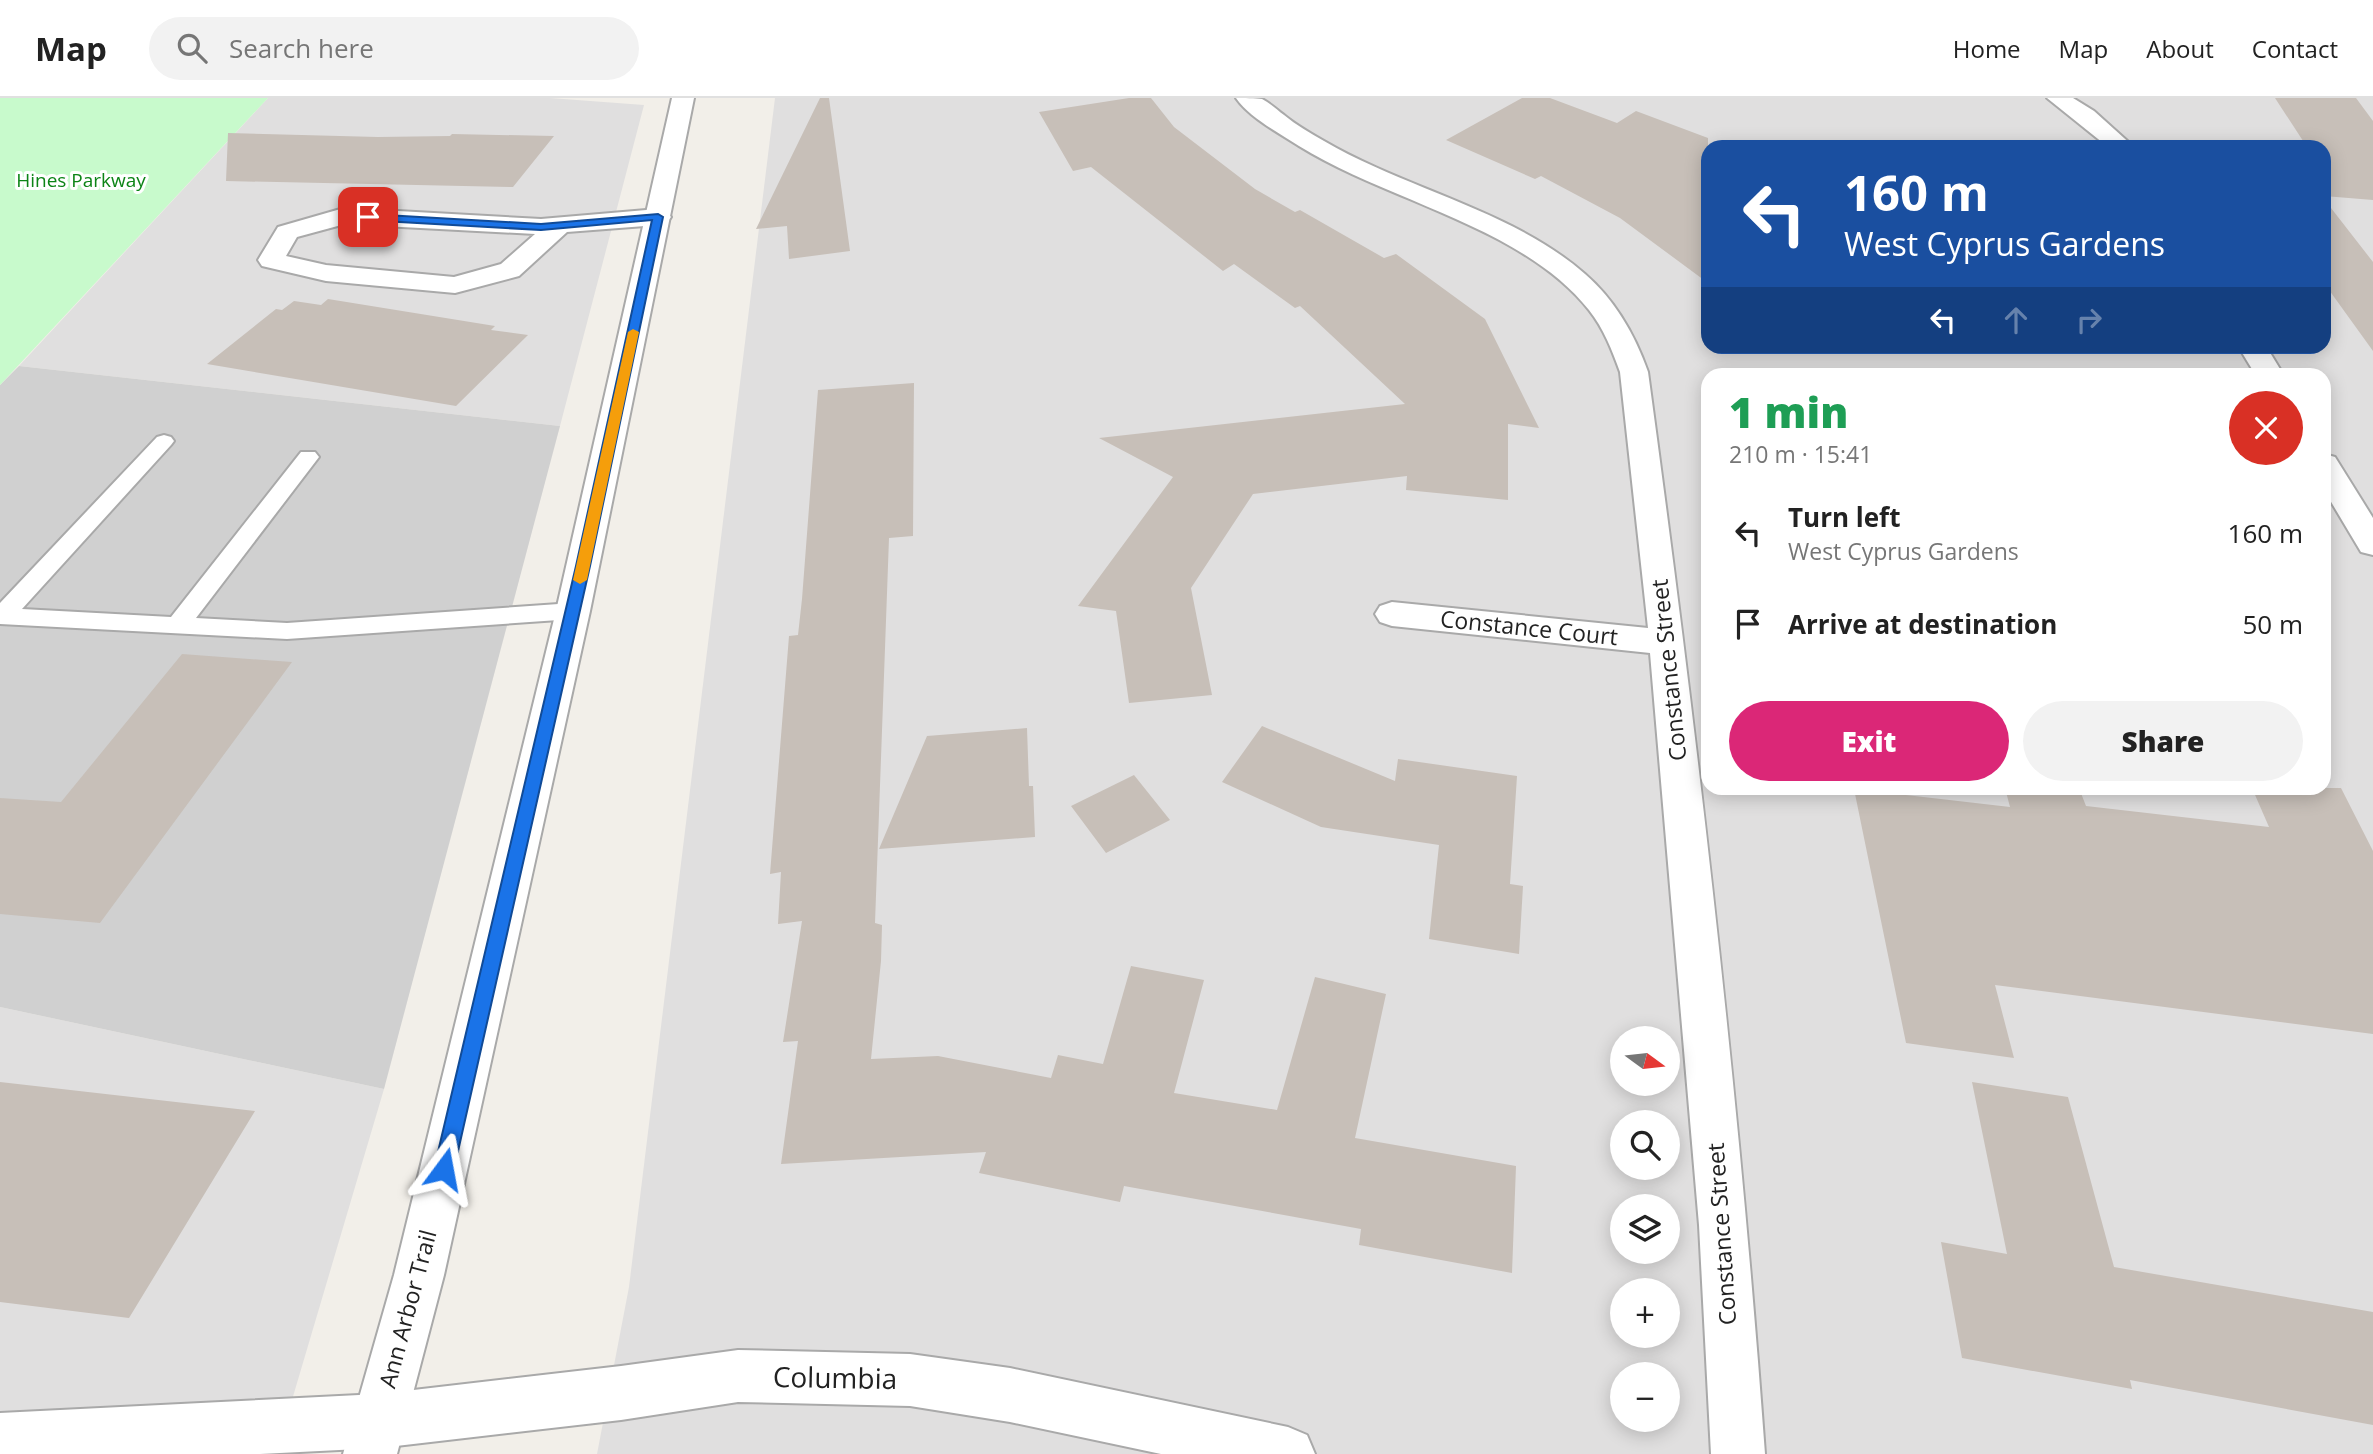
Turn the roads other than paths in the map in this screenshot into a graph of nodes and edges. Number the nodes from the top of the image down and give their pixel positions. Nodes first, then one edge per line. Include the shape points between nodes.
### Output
1 (683, 98) edge
2 (1247, 98) edge
3 (2058, 98) edge
4 (2114, 140) edge
5 (658, 217) junction
6 (560, 225) junction
7 (164, 441) dead end
8 (307, 457) dead end
9 (2331, 475) edge
10 (2373, 544) edge
11 (573, 611) junction
12 (1392, 614) dead end
13 (1, 617) edge
14 (177, 626) junction
15 (1667, 642) junction
16 (374, 1437) edge
17 (0, 1440) edge
18 (1288, 1454) edge
19 (1738, 1454) edge

1 - 5 street, Ann Arbor Trail
2 - 15 street, Constance Street via 1325,153 1533,247 1599,304 1621,337 1634,372
3 - 4 street
5 - 6 street
5 - 11 street, Ann Arbor Trail
6 - 6 street via 344,216 287,232 271,260 326,273 455,285 510,270
7 - 13 lane
8 - 14 lane
9 - 10 street
11 - 14 lane via 287,631
11 - 16 street, Ann Arbor Trail via 419,1275
12 - 15 street, Constance Court
13 - 14 lane
15 - 19 street, Constance Street via 1724,1225
16 - 17 street, Columbia
16 - 18 street, Columbia via 738,1376 910,1380 1010,1395

